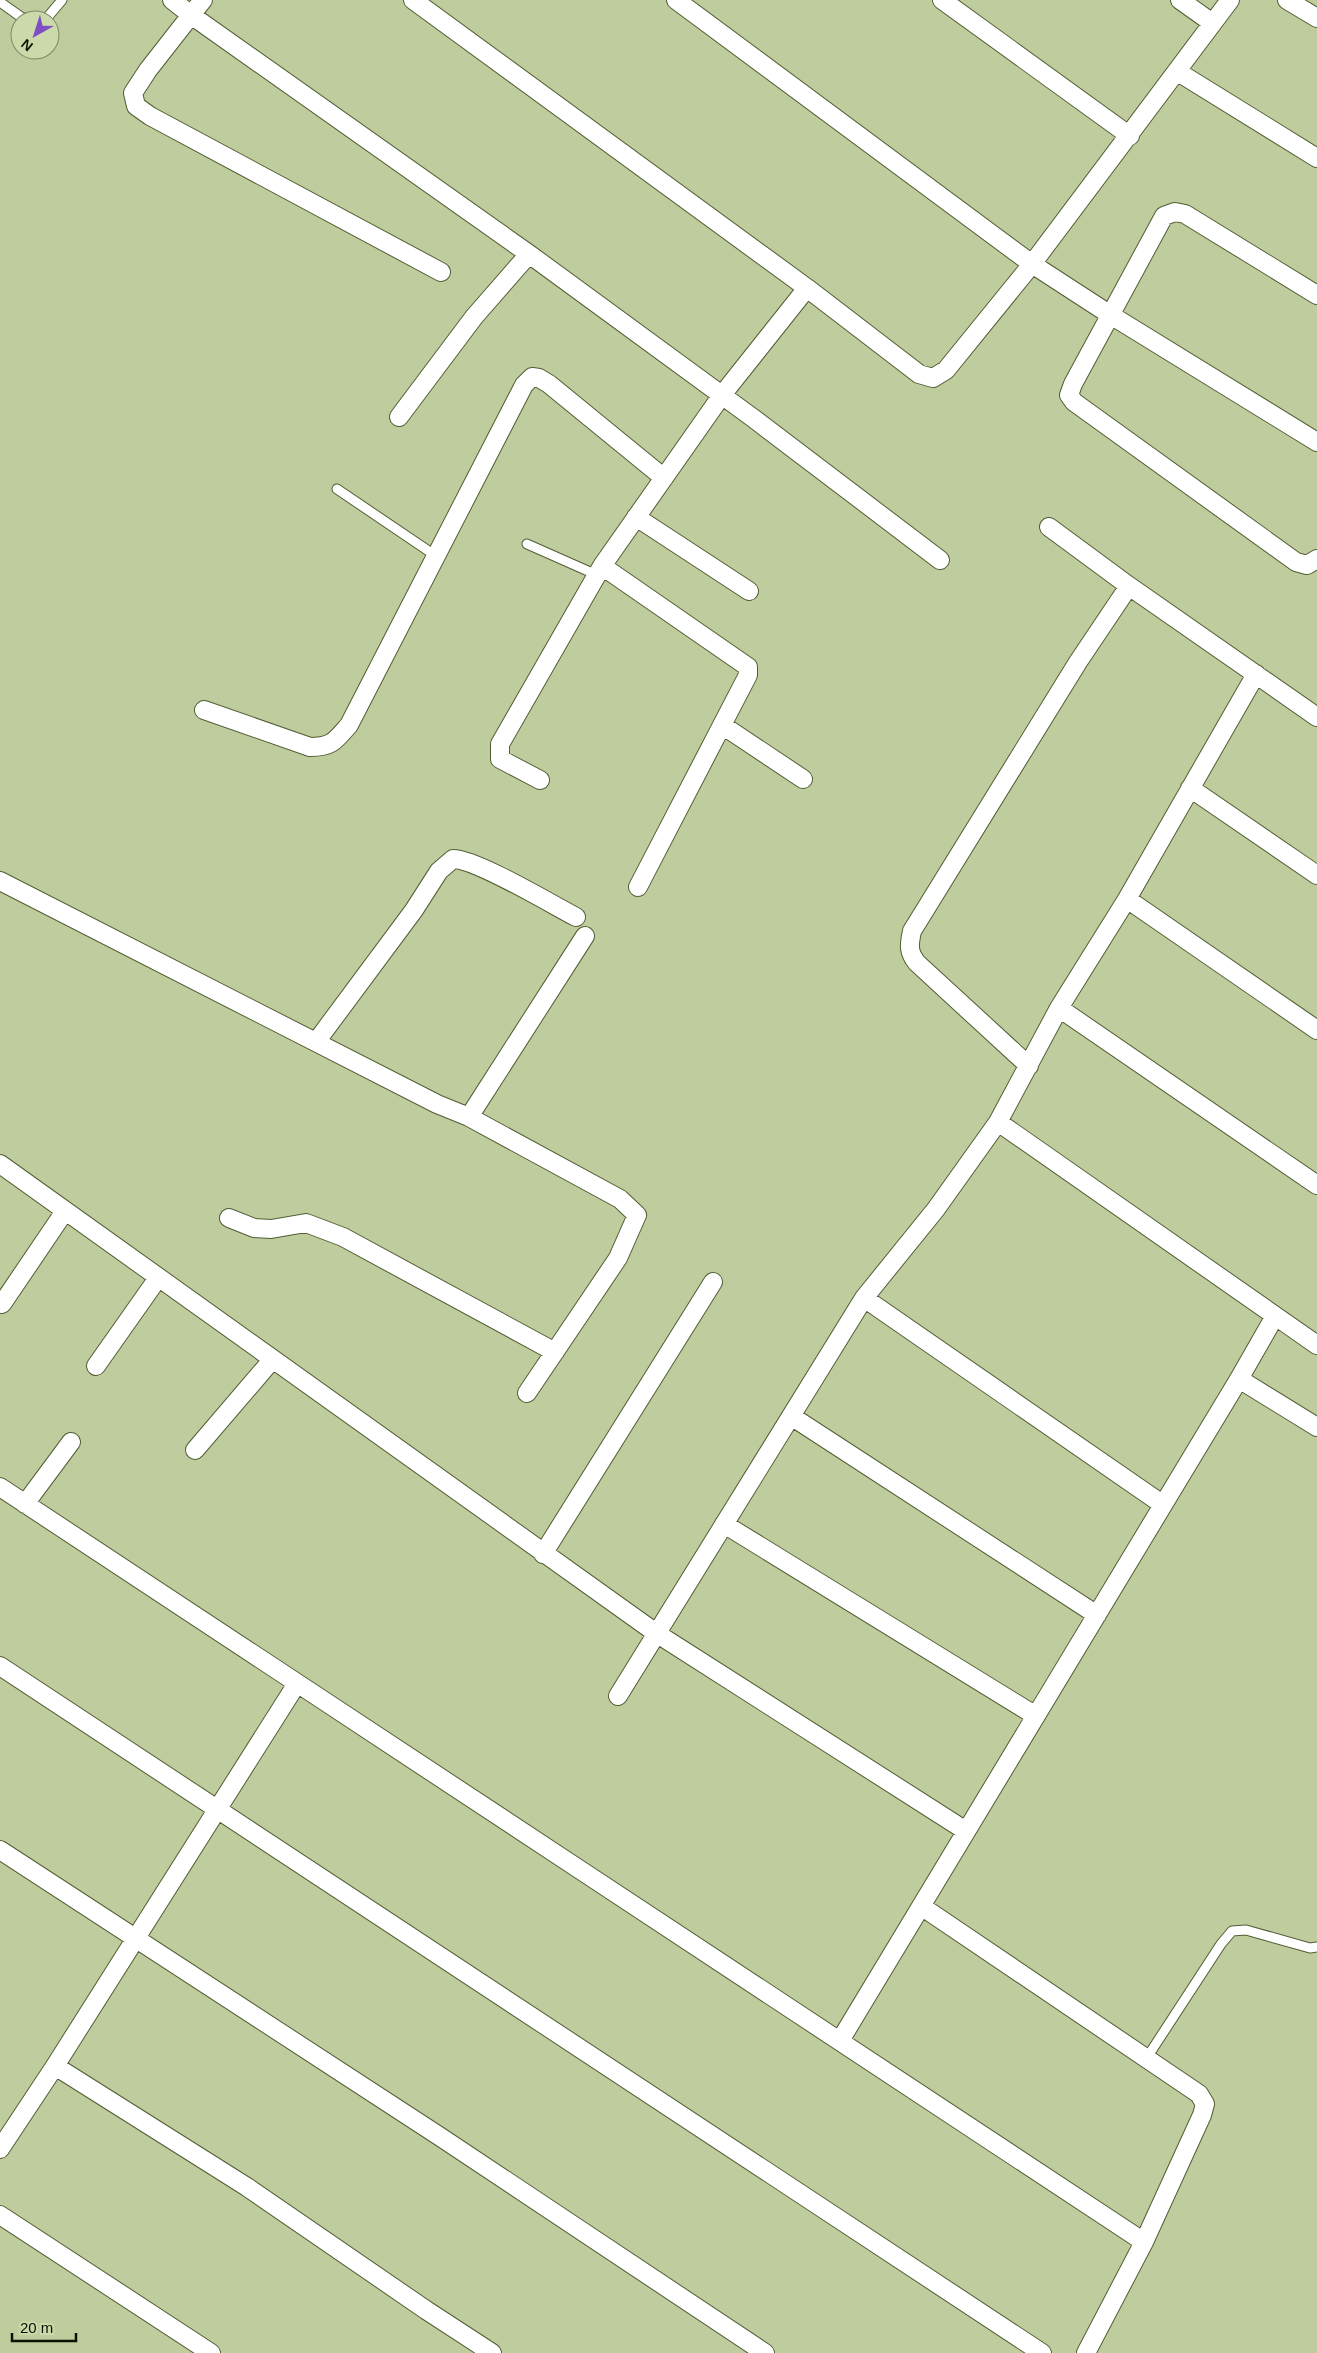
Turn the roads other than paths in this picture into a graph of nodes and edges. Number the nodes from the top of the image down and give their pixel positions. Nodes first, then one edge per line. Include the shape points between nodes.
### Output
1 (62, 0) edge
2 (172, 0) edge
3 (203, 0) edge
4 (413, 0) edge
5 (676, 0) edge
6 (942, 0) edge
7 (1180, 0) edge
8 (1230, 0) edge
9 (1287, 0) edge
10 (0, 2) edge
11 (11, 10) edge
12 (54, 10) edge
13 (191, 15) junction
14 (1317, 18) edge
15 (1211, 22) junction
16 (1178, 72) junction
17 (1130, 136) junction
18 (1317, 158) edge
19 (529, 254) junction
20 (1032, 264) junction
21 (441, 272) dead end
22 (806, 288) junction
23 (1317, 295) edge
24 (1109, 314) junction
25 (722, 395) junction
26 (399, 417) dead end
27 (1317, 442) edge
28 (664, 478) junction
29 (337, 489) dead end
30 (636, 517) junction
31 (1049, 527) dead end
32 (527, 544) dead end
33 (436, 556) junction
34 (1317, 559) edge
35 (940, 560) dead end
36 (600, 571) junction
37 (1129, 586) junction
38 (749, 591) dead end
39 (1256, 674) junction
40 (204, 710) dead end
41 (1317, 717) edge
42 (722, 725) junction
43 (803, 779) dead end
44 (540, 780) dead end
45 (1190, 788) junction
46 (1317, 875) edge
47 (0, 881) edge
48 (638, 887) dead end
49 (1127, 899) junction
50 (576, 917) dead end
51 (585, 936) dead end
52 (1059, 1008) junction
53 (1317, 1030) edge
54 (316, 1042) junction
55 (1029, 1066) junction
56 (469, 1117) junction
57 (998, 1122) junction
58 (0, 1164) edge
59 (1317, 1186) edge
60 (65, 1211) junction
61 (228, 1218) dead end
62 (158, 1278) junction
63 (713, 1282) dead end
64 (864, 1298) junction
65 (2, 1304) dead end
66 (1275, 1316) junction
67 (1317, 1345) edge
68 (555, 1352) junction
69 (272, 1360) junction
70 (96, 1366) dead end
71 (1239, 1379) junction
72 (527, 1393) dead end
73 (791, 1416) junction
74 (1317, 1427) edge
75 (71, 1442) dead end
76 (195, 1450) dead end
77 (0, 1487) edge
78 (26, 1504) junction
79 (1162, 1504) junction
80 (724, 1524) junction
81 (544, 1554) junction
82 (1097, 1616) junction
83 (656, 1633) junction
84 (0, 1666) edge
85 (296, 1685) junction
86 (618, 1696) dead end
87 (1036, 1716) junction
88 (217, 1810) junction
89 (966, 1831) junction
90 (0, 1850) edge
91 (921, 1906) junction
92 (136, 1938) junction
93 (1317, 1948) edge
94 (841, 2039) junction
95 (1146, 2059) junction
96 (55, 2066) junction
97 (0, 2148) edge
98 (0, 2215) edge
99 (1144, 2242) junction
100 (211, 2353) edge
101 (492, 2353) edge
102 (765, 2353) edge
103 (1042, 2353) edge
104 (1086, 2353) edge

1 - 12 lane
2 - 13 street
3 - 13 street
4 - 22 street
5 - 20 street
6 - 17 street
7 - 15 street
8 - 15 street
9 - 14 street
10 - 11 lane
13 - 19 street
13 - 21 street via 133,93 136,106
15 - 16 street
16 - 17 street
16 - 18 street
17 - 20 street
19 - 25 street
19 - 26 street via 474,317
20 - 22 street via 946,370 933,378 919,374
20 - 24 street
22 - 25 street
23 - 24 street via 1185,214 1174,212 1164,216
24 - 27 street
24 - 34 street via 1073,384 1069,395 1074,402 1296,562 1307,565
25 - 28 street
25 - 35 street
28 - 30 street
28 - 33 street via 549,384 532,377 524,386
29 - 33 lane
30 - 36 street
30 - 38 street
31 - 37 street
32 - 36 lane
33 - 40 street via 349,725 335,741 325,747 310,747
36 - 42 street via 748,667 748,675
36 - 44 street via 500,744 500,760
37 - 39 street
37 - 55 street via 1078,662 912,931 909,943 910,954 917,963
39 - 41 street
39 - 45 street
42 - 43 street
42 - 48 street
45 - 46 street
45 - 49 street
47 - 54 street
49 - 52 street
49 - 53 street
50 - 54 street via 480,867 462,859 453,859 439,871
51 - 56 street
52 - 55 street
52 - 59 street
54 - 56 street
55 - 57 street
56 - 68 street via 620,1199 637,1215 618,1258
57 - 64 street via 936,1209
57 - 66 street
58 - 60 street
60 - 62 street
60 - 65 street
61 - 68 street via 254,1228 271,1229 306,1223 319,1227
62 - 69 street
62 - 70 street
63 - 81 street
64 - 73 street
64 - 79 street
66 - 67 street
66 - 71 street
68 - 72 street
69 - 76 street
69 - 81 street
71 - 74 street
71 - 79 street
73 - 80 street
73 - 82 street
75 - 78 street
77 - 78 street
78 - 85 street
79 - 82 street
80 - 83 street
80 - 87 street
81 - 83 street
82 - 87 street
83 - 86 street
83 - 89 street
84 - 88 street
85 - 88 street
85 - 94 street
87 - 89 street
88 - 92 street
88 - 103 street
89 - 91 street
90 - 92 street
91 - 94 street
91 - 95 street
92 - 96 street
92 - 102 street
93 - 95 lane via 1246,1930 1232,1931
94 - 99 street
95 - 99 street via 1199,2094 1205,2104
96 - 97 street
96 - 101 street via 247,2187
98 - 100 street
99 - 104 street

